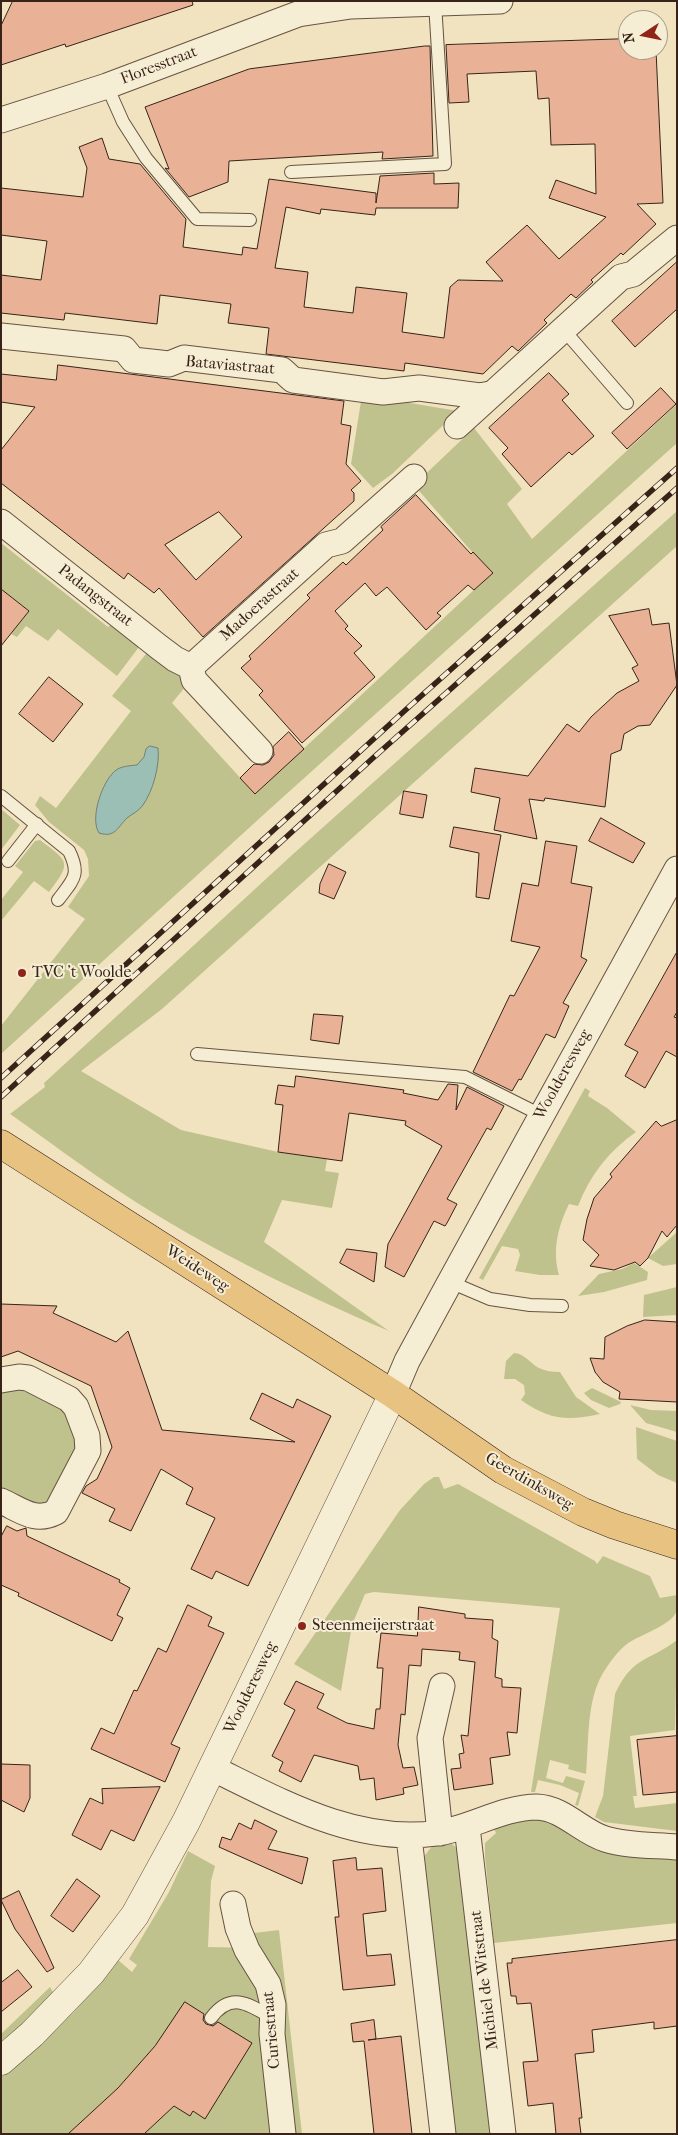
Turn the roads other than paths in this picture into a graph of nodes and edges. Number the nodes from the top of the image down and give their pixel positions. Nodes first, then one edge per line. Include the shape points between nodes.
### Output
1 (500, 1) edge
2 (435, 4) junction
3 (317, 6) edge
4 (107, 86) junction
5 (1, 120) edge
6 (291, 172) dead end
7 (250, 220) dead end
8 (677, 238) edge
9 (563, 330) junction
10 (1, 336) edge
11 (490, 394) junction
12 (626, 403) dead end
13 (457, 426) dead end
14 (414, 477) dead end
15 (1, 522) edge
16 (191, 667) junction
17 (260, 750) dead end
18 (1, 796) edge
19 (37, 824) junction
20 (8, 860) dead end
21 (677, 869) edge
22 (58, 900) dead end
23 (197, 1054) dead end
24 (541, 1115) junction
25 (1, 1144) edge
26 (450, 1282) junction
27 (562, 1306) dead end
28 (1, 1380) edge
29 (393, 1394) junction
30 (1, 1501) edge
31 (677, 1545) edge
32 (442, 1686) dead end
33 (212, 1768) junction
34 (467, 1827) junction
35 (440, 1833) junction
36 (409, 1837) junction
37 (677, 1847) edge
38 (233, 1904) dead end
39 (211, 2018) dead end
40 (272, 2018) junction
41 (1, 2061) edge
42 (284, 2134) edge
43 (443, 2134) edge
44 (503, 2134) edge

1 - 2 street, Floresstraat
2 - 3 street, Floresstraat
2 - 6 lane via 445,164
3 - 4 street, Floresstraat
4 - 5 street, Floresstraat
4 - 7 lane via 146,158 197,219
8 - 9 street via 633,274 621,277
9 - 11 street
9 - 12 lane
10 - 11 street, Bataviastraat via 124,350 133,360 169,364 184,358 282,370 293,380 383,392 419,388 480,396
11 - 13 street
14 - 16 street, Madoerastraat via 342,541 326,545
15 - 16 street, Padangstraat via 155,644
16 - 17 street via 194,680
18 - 19 lane
19 - 20 lane
19 - 22 lane via 69,850 75,863 75,877
21 - 24 street, Woolderesweg
23 - 24 lane via 465,1077
24 - 26 street, Woolderesweg
25 - 29 main road, Weideweg
26 - 27 lane via 490,1299
26 - 29 street, Woolderesweg
28 - 30 street via 28,1378 69,1399 76,1407 87,1436 88,1451 56,1512 36,1518
29 - 31 main road, Geerdinksweg via 503,1470 555,1498 615,1525
29 - 33 street, Woolderesweg
32 - 35 street via 430,1738
33 - 36 street via 319,1818
33 - 41 street, Woolderesweg via 166,1860 114,1944 65,2001
34 - 35 street
34 - 37 street via 524,1808 539,1807 605,1839
34 - 44 street, Michiel de Witstraat
35 - 36 street
36 - 43 street
38 - 40 street, Curiestraat via 247,1950 268,1984 273,2005
39 - 40 lane via 229,2001 255,2007
40 - 42 street, Curiestraat

